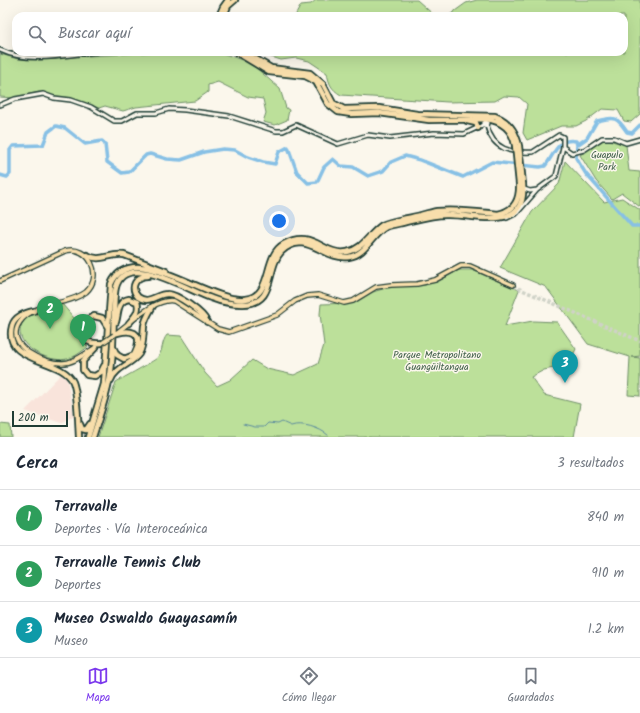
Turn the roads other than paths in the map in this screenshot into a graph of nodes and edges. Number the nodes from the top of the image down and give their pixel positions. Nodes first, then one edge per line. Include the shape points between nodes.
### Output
1 (228, 0) edge
2 (235, 0) edge
3 (221, 12) edge
4 (226, 12) edge
5 (0, 50) edge
6 (12, 54) edge
7 (17, 56) edge
8 (66, 56) edge
9 (243, 56) edge
10 (251, 56) edge
11 (0, 105) edge
12 (457, 119) junction
13 (495, 120) junction
14 (467, 121) junction
15 (486, 125) junction
16 (478, 128) junction
17 (640, 139) edge
18 (517, 145) junction
19 (563, 146) junction
20 (522, 185) junction
21 (537, 190) junction
22 (502, 218) junction
23 (87, 255) junction
24 (174, 276) junction
25 (160, 277) junction
26 (0, 281) edge
27 (513, 285) tunnel mouth
28 (153, 306) junction
29 (34, 311) junction
30 (207, 322) junction
31 (129, 323) junction
32 (114, 327) junction
33 (108, 329) junction
34 (114, 334) junction
35 (102, 343) junction
36 (112, 343) junction
37 (96, 347) junction
38 (106, 356) junction
39 (72, 382) junction
40 (108, 387) junction
41 (94, 416) junction
42 (79, 437) edge
43 (88, 437) edge
44 (93, 437) edge

1 - 3 highway
2 - 4 highway
5 - 6 street
7 - 8 street
9 - 12 highway via 269,72 311,78 328,104 338,112 379,113 429,120
10 - 18 highway via 271,68 310,73 318,79 338,107 380,108 417,114 495,116 512,127
11 - 16 street via 15,99 43,94 91,107 108,119 118,121 137,113 185,110 229,116 276,131 283,131 296,125 338,144 368,135 390,138 434,133 461,135
12 - 13 highway
12 - 14 highway
13 - 15 highway
13 - 18 highway via 509,129
14 - 15 highway
14 - 16 highway via 476,123
15 - 16 street
15 - 19 street via 492,141 507,150 533,152 560,135 563,137
17 - 19 street via 626,143 614,138 602,138 579,152 572,153
18 - 20 highway, bridge
19 - 21 street via 556,176
20 - 21 street via 528,191
20 - 22 highway via 520,205 514,212
20 - 24 highway via 516,204 505,212 498,214 438,211 390,222 376,229 354,250 331,251 309,239 284,244 271,258 263,287 251,298 231,299 217,296
21 - 22 street via 517,213
22 - 25 highway via 445,215 386,227 363,251 348,257 331,256 312,245 295,244 283,250 278,256 268,289 252,303 221,301
23 - 24 highway via 96,259 124,255
23 - 26 main road via 77,250 69,250
23 - 29 main road via 94,273 87,290
24 - 33 highway via 136,266 119,272 111,284
25 - 30 highway via 145,276 137,279 134,287 138,297 149,300 172,294 204,315
25 - 32 highway via 134,272 120,280 116,289
27 - 30 main road via 467,267 422,284 376,287 353,301 344,303 318,295 307,296 296,300 277,315 235,331 224,332
28 - 30 main road via 163,301 174,301
28 - 31 main road
28 - 40 highway via 145,321 139,354 114,373
29 - 37 main road via 22,320 17,333 20,345 29,353 62,364 73,361
29 - 39 highway via 22,315 13,324 12,334 16,346 24,354 62,370
31 - 32 highway via 136,316 138,309 136,302 129,299 120,304
31 - 34 main road
32 - 36 highway
33 - 35 highway via 104,320 97,316 90,318 82,327 82,337 85,341
33 - 38 highway
34 - 35 main road, bridge
34 - 36 highway via 133,332 138,345 134,355 122,358 117,355
35 - 37 main road
36 - 40 highway
37 - 38 highway via 82,363 85,374 93,377 99,374
38 - 41 highway via 103,389
39 - 41 highway via 77,388 82,429 88,428
39 - 42 highway
40 - 44 highway
41 - 43 highway

